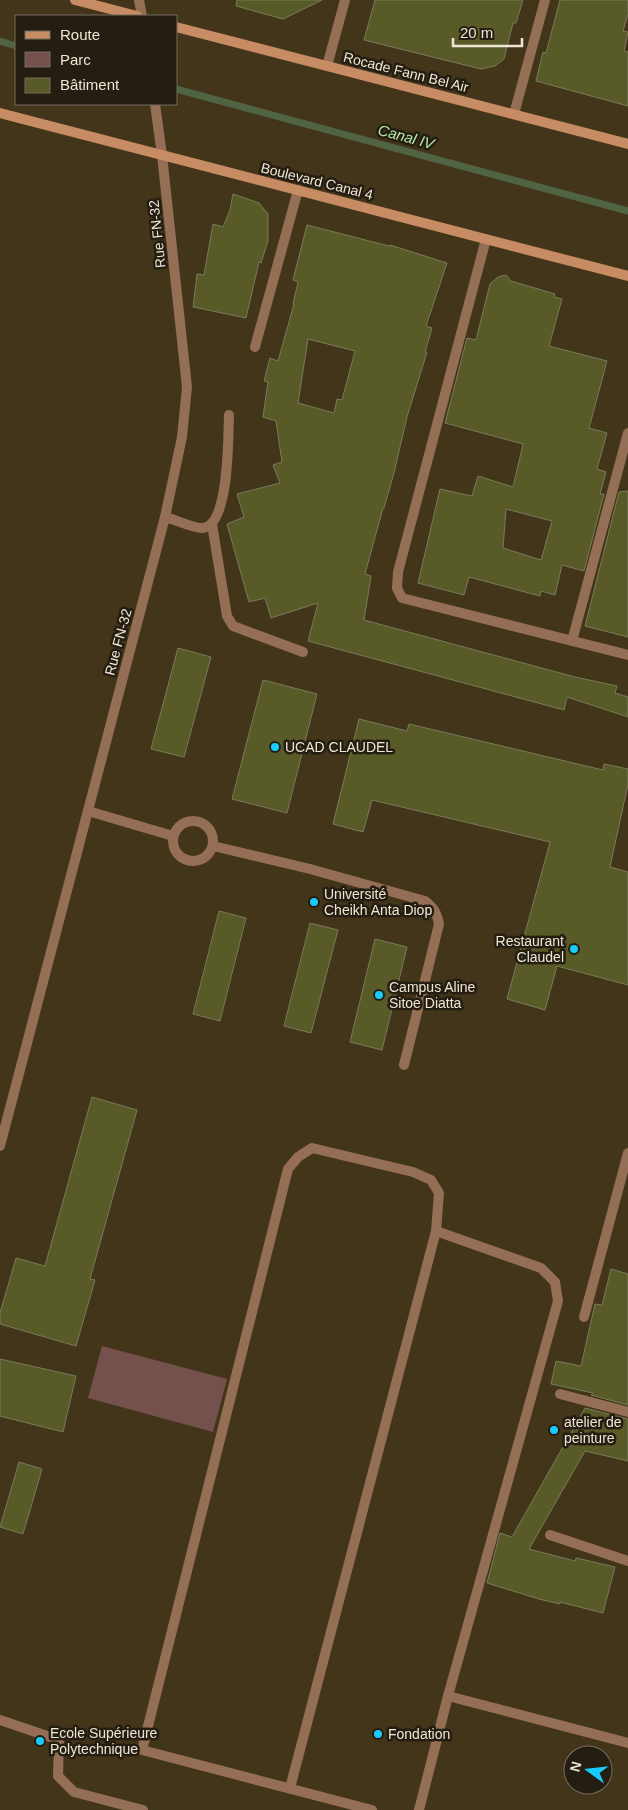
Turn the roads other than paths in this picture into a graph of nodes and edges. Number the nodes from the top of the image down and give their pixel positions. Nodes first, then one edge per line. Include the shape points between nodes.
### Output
1 (75, 0) edge
2 (139, 0) edge
3 (345, 0) edge
4 (545, 0) edge
5 (133, 15) edge
6 (142, 15) edge
7 (178, 28) edge
8 (328, 66) junction
9 (155, 105) edge
10 (0, 113) edge
11 (514, 114) junction
12 (628, 144) edge
13 (162, 155) junction
14 (298, 190) junction
15 (486, 239) junction
16 (628, 276) edge
17 (255, 347) dead end
18 (229, 415) dead end
19 (628, 433) edge
20 (165, 516) junction
21 (212, 524) junction
22 (572, 641) junction
23 (303, 652) dead end
24 (628, 655) edge
25 (88, 811) junction
26 (173, 836) junction
27 (213, 846) junction
28 (404, 1065) dead end
29 (0, 1146) edge
30 (628, 1153) edge
31 (436, 1231) junction
32 (584, 1317) dead end
33 (560, 1394) dead end
34 (628, 1412) edge
35 (550, 1536) dead end
36 (628, 1561) edge
37 (448, 1696) junction
38 (1, 1722) edge
39 (628, 1743) edge
40 (290, 1788) junction
41 (143, 1810) edge
42 (372, 1810) edge
43 (419, 1810) edge

1 - 5 main road
2 - 6 street
3 - 8 street
4 - 11 street
7 - 8 main road, Rocade Fann Bel Air
8 - 11 main road, Rocade Fann Bel Air
9 - 13 street, Rue FN-32
10 - 13 main road, Boulevard Canal 4
11 - 12 main road, Rocade Fann Bel Air
13 - 14 main road, Boulevard Canal 4
13 - 20 street, Rue FN-32 via 187,387 182,437
14 - 15 main road, Boulevard Canal 4
14 - 17 street
15 - 16 main road, Boulevard Canal 4
15 - 22 street via 398,572 397,588 402,598
18 - 21 street via 226,482
19 - 22 street
20 - 21 street via 201,528
20 - 25 street, Rue FN-32
21 - 23 street via 228,616 233,626
22 - 24 street
25 - 26 street
25 - 29 street, Rue FN-32
26 - 27 street via 177,828 194,820 205,825 212,834
26 - 27 street via 173,847 188,861 198,861 207,856
27 - 28 street via 310,869 425,901 433,907 439,924
30 - 32 street
31 - 37 street via 541,1268 555,1282 558,1301
31 - 40 street
31 - 40 street via 439,1193 431,1180 413,1172 312,1148 298,1156 288,1169 142,1750
33 - 34 street
35 - 36 street
37 - 39 street
37 - 43 street
38 - 41 street via 59,1740 58,1776 74,1792
40 - 42 street

